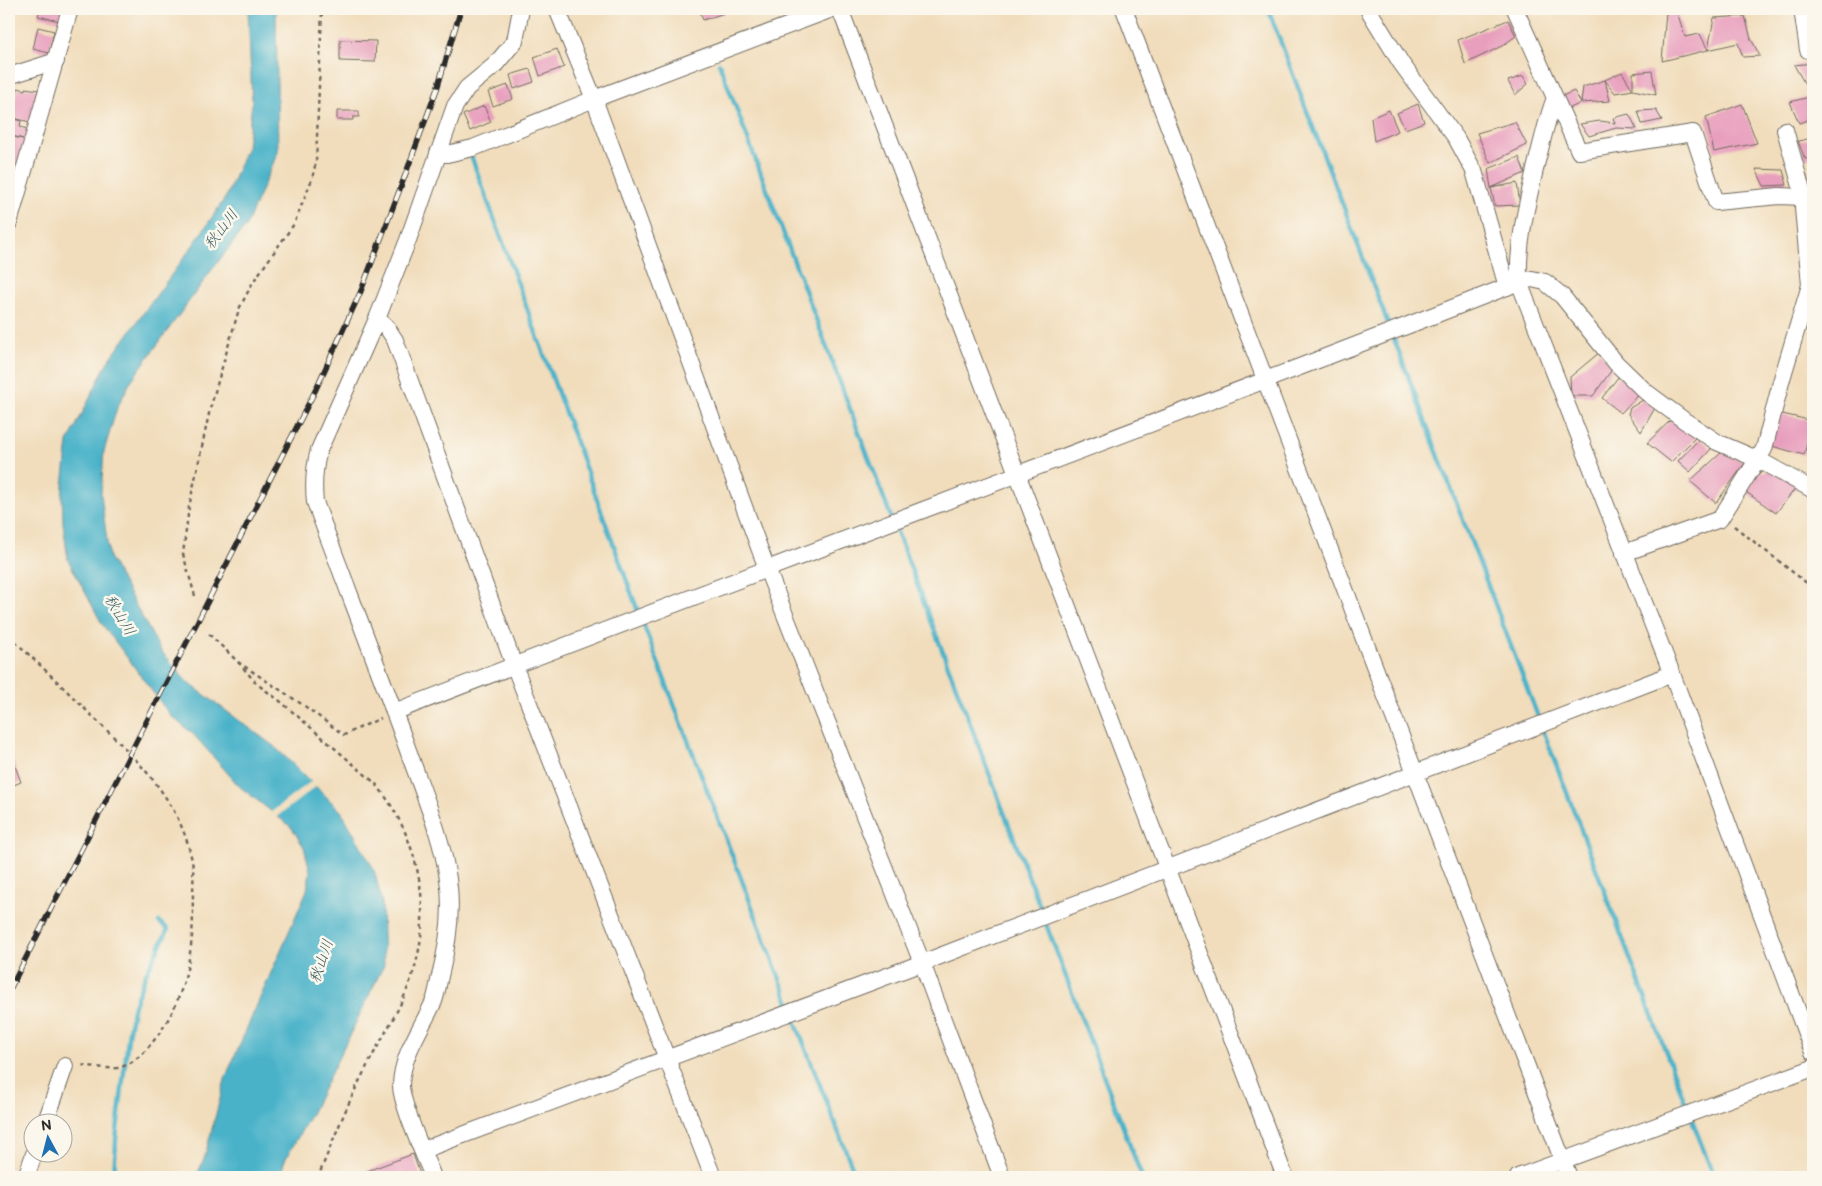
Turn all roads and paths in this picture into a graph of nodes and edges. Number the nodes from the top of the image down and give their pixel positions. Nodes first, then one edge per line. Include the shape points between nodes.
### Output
1 (70, 9) edge
2 (322, 9) edge
3 (521, 9) edge
4 (557, 9) edge
5 (832, 9) edge
6 (840, 9) edge
7 (1124, 9) edge
8 (1368, 9) edge
9 (1515, 9) edge
10 (1802, 9) edge
11 (1808, 50) dead end
12 (56, 61) junction
13 (9, 76) edge
14 (1555, 98) junction
15 (594, 99) junction
16 (1785, 130) dead end
17 (438, 152) junction
18 (1804, 197) junction
19 (9, 223) edge
20 (1513, 284) junction
21 (1812, 285) edge
22 (377, 319) junction
23 (1265, 380) junction
24 (1759, 460) junction
25 (1017, 476) junction
26 (1813, 490) edge
27 (1720, 519) junction
28 (1624, 553) junction
29 (767, 569) junction
30 (1813, 588) edge
31 (195, 596) dead end
32 (209, 634) dead end
33 (9, 636) edge
34 (238, 662) junction
35 (514, 665) junction
36 (1672, 674) junction
37 (394, 712) junction
38 (1415, 773) junction
39 (1167, 868) junction
40 (922, 963) junction
41 (1813, 1052) edge
42 (666, 1058) junction
43 (65, 1066) joint
44 (1813, 1068) edge
45 (48, 1114) edge
46 (423, 1150) junction
47 (1562, 1160) junction
48 (31, 1164) edge
49 (26, 1177) edge
50 (318, 1177) edge
51 (433, 1177) edge
52 (713, 1177) edge
53 (1002, 1177) edge
54 (1285, 1177) edge
55 (1518, 1177) edge
56 (1569, 1177) edge

1 - 12 street
2 - 31 path via 316,162 294,224 253,282 240,309 210,409 183,554
3 - 17 street via 514,41 495,65 467,88 455,106
4 - 15 street
5 - 15 street
6 - 25 street
7 - 23 street
8 - 20 street via 1401,63 1456,138 1474,171
9 - 14 street
10 - 11 street
12 - 13 street
12 - 19 street
14 - 18 street via 1579,151 1693,133 1716,202
14 - 20 street via 1529,194
15 - 17 street via 473,148 448,154
15 - 29 street
16 - 18 street
17 - 22 street
18 - 21 street
20 - 23 street
20 - 24 street via 1532,279 1545,282 1562,296 1616,363 1646,392 1717,442
20 - 28 street
21 - 24 street
22 - 35 street via 395,340
22 - 37 street via 319,450 313,484 315,502
23 - 25 street
23 - 38 street
24 - 26 street
24 - 27 street
25 - 29 street
25 - 39 street
27 - 28 street
27 - 30 path via 1754,541
28 - 36 street
29 - 35 street
29 - 40 street
32 - 34 path
33 - 43 path via 137,760 172,806 192,862 193,930 186,973 170,1017 157,1036 131,1062 117,1068
34 - 37 path via 344,736
34 - 50 path via 257,684 375,783 400,821 412,850 419,881 421,936 411,980 364,1072
35 - 37 street
35 - 42 street
36 - 38 street
36 - 41 street
37 - 46 street via 437,833 448,878 451,911 446,952 434,1000 417,1032 402,1074 401,1087
38 - 39 street
38 - 47 street
39 - 40 street
39 - 54 street
40 - 42 street
40 - 53 street
42 - 46 street
42 - 52 street
43 - 45 street
44 - 47 street
46 - 51 street
47 - 55 street
47 - 56 street
48 - 49 street

